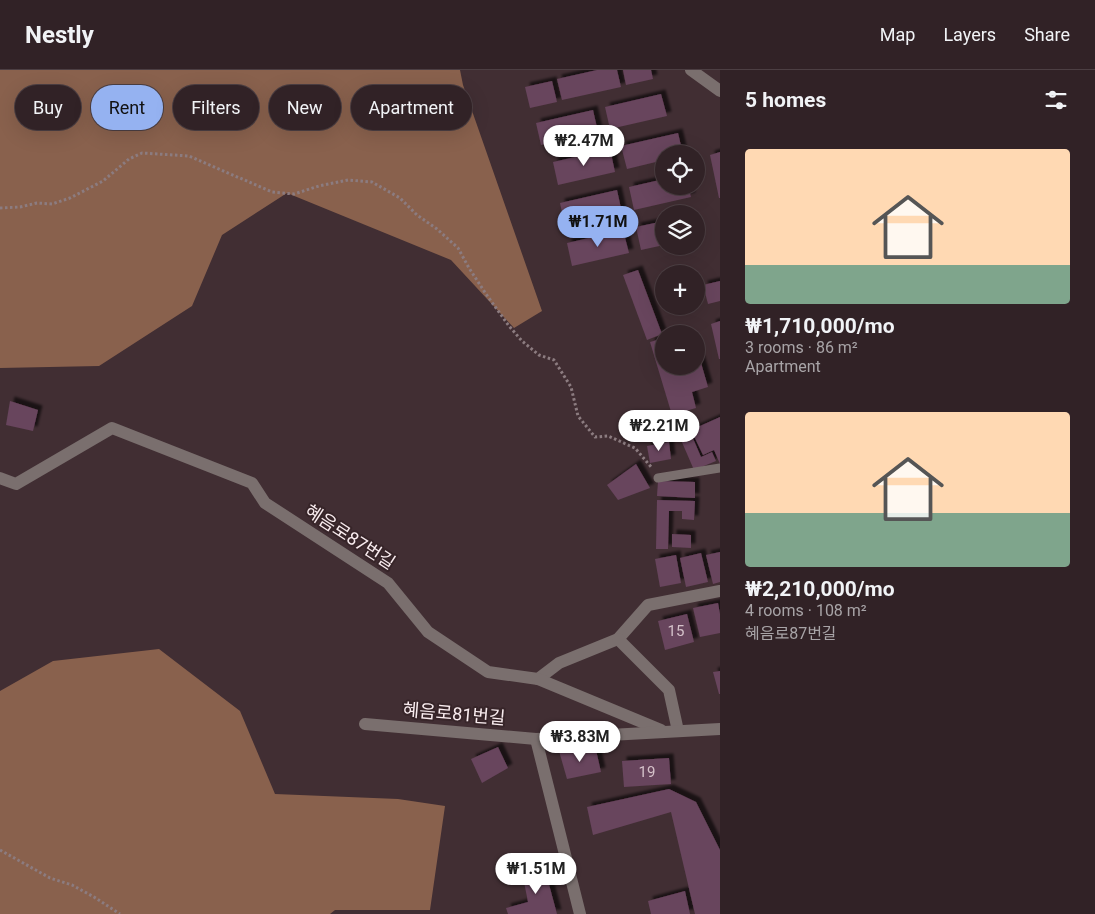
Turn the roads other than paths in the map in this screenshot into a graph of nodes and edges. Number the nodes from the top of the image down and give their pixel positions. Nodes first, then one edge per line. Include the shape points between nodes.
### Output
1 (691, 70) edge
2 (720, 91) edge
3 (720, 468) edge
4 (0, 478) edge
5 (658, 478) road end
6 (720, 591) edge
7 (618, 639) junction
8 (538, 678) junction
9 (365, 724) dead end
10 (720, 729) edge
11 (672, 732) junction
12 (536, 739) junction
13 (580, 914) edge

1 - 2 street
3 - 5 lane
4 - 8 street, 혜음로87번길 via 16,484 112,428 252,483 265,503 388,583 428,632 488,672
6 - 7 street via 648,605
7 - 8 street via 559,663
7 - 11 street via 669,690
8 - 11 street
9 - 12 street, 혜음로81번길
10 - 11 street, 혜음로81번길
11 - 12 street, 혜음로81번길
12 - 13 street

